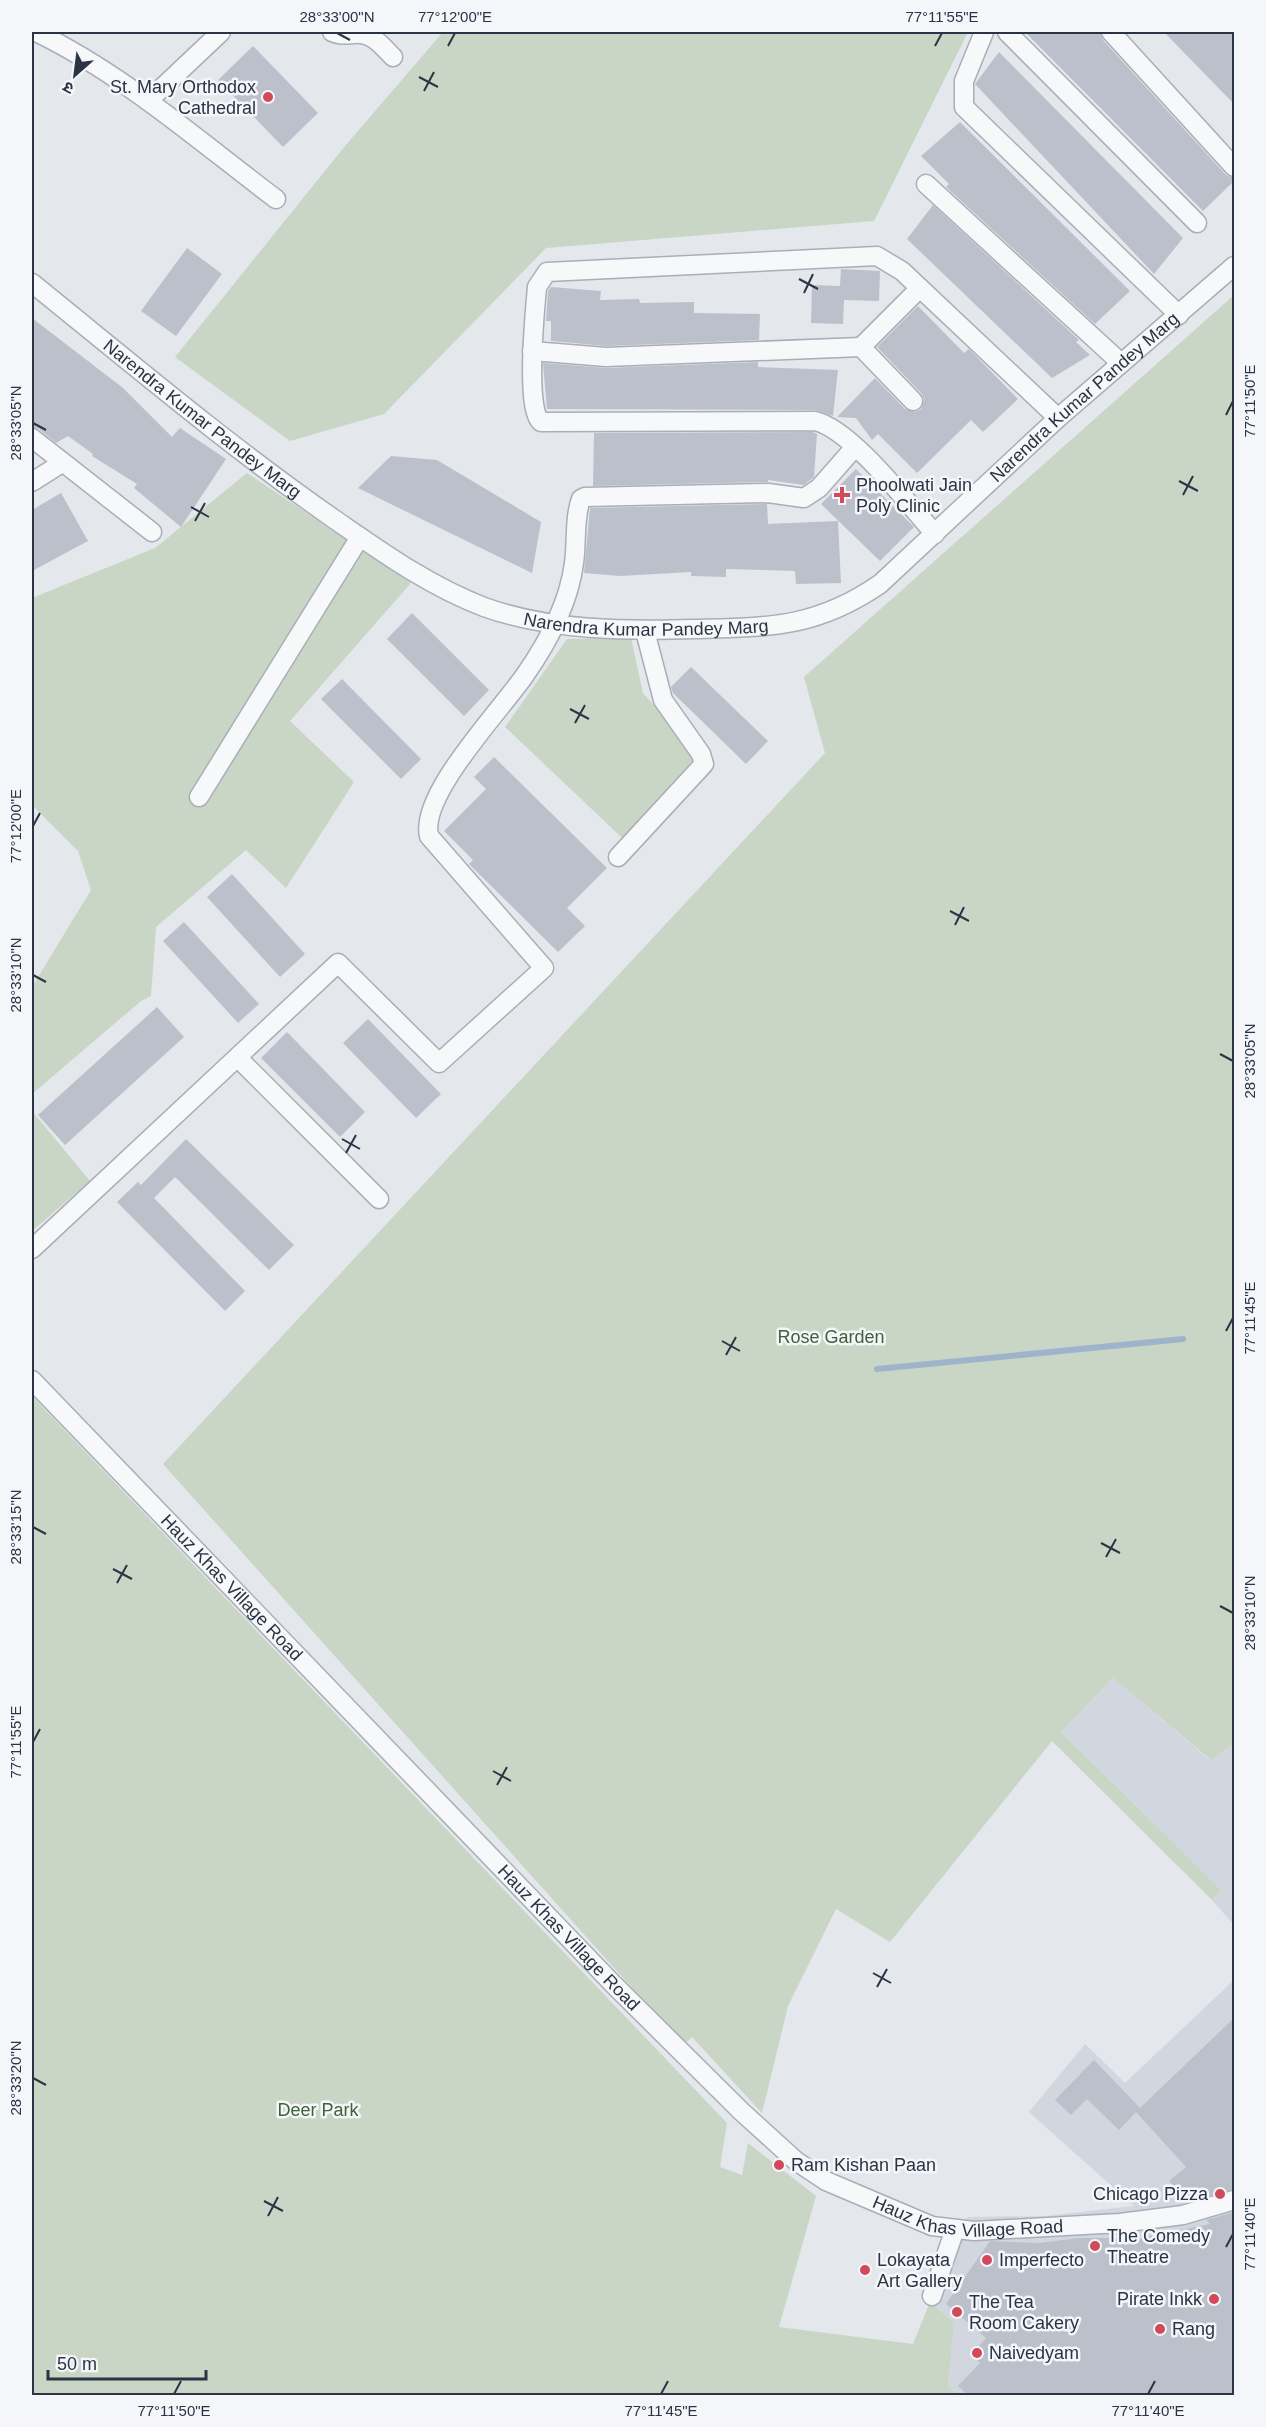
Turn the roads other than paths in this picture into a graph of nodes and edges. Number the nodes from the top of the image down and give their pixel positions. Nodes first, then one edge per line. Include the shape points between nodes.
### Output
1 (36, 32) edge
2 (221, 32) edge
3 (332, 32) edge
4 (984, 32) edge
5 (1007, 32) edge
6 (1111, 32) edge
7 (393, 57) dead end
8 (148, 101) junction
9 (1234, 167) edge
10 (926, 184) dead end
11 (276, 199) dead end
12 (1197, 223) dead end
13 (1234, 266) edge
14 (32, 284) edge
15 (920, 288) junction
16 (1179, 315) junction
17 (861, 347) junction
18 (532, 351) junction
19 (1120, 363) junction
20 (913, 401) dead end
21 (1059, 418) junction
22 (32, 438) edge
23 (855, 447) junction
24 (62, 463) junction
25 (32, 482) edge
26 (152, 532) dead end
27 (935, 534) junction
28 (360, 537) junction
29 (555, 624) junction
30 (645, 631) junction
31 (199, 797) dead end
32 (618, 857) dead end
33 (238, 1058) junction
34 (378, 1199) dead end
35 (32, 1249) edge
36 (32, 1380) edge
37 (1234, 2200) edge
38 (955, 2229) junction
39 (932, 2296) dead end

1 - 8 street via 64,45
2 - 8 street
3 - 7 street via 370,36
4 - 16 street via 964,81 964,107
5 - 12 street
6 - 9 street
8 - 11 street
10 - 19 street
13 - 16 street, Narendra Kumar Pandey Marg
14 - 28 street, Narendra Kumar Pandey Marg via 273,477
15 - 17 street
15 - 18 street via 892,263 877,256 547,272 537,287
15 - 21 street
16 - 19 street, Narendra Kumar Pandey Marg
17 - 18 street via 606,357
17 - 20 street
18 - 23 street via 534,413 542,422 815,421 834,428
19 - 21 street, Narendra Kumar Pandey Marg
21 - 27 street, Narendra Kumar Pandey Marg
22 - 24 street
23 - 27 street
23 - 29 street via 819,488 804,498 768,493 583,498 572,574
24 - 25 street
24 - 26 street
27 - 30 street, Narendra Kumar Pandey Marg via 870,591 851,604 811,619 748,628
28 - 29 street, Narendra Kumar Pandey Marg via 449,592 487,608
28 - 31 street
29 - 30 street, Narendra Kumar Pandey Marg
29 - 33 street via 525,674 448,777 427,823 429,836 544,968 439,1063 338,963
30 - 32 street via 663,700 704,764
33 - 34 street
33 - 35 street
36 - 38 street, Hauz Khas Village Road via 614,1985 796,2161 826,2181 932,2226
37 - 38 street, Hauz Khas Village Road via 1183,2215 1120,2223
38 - 39 street

